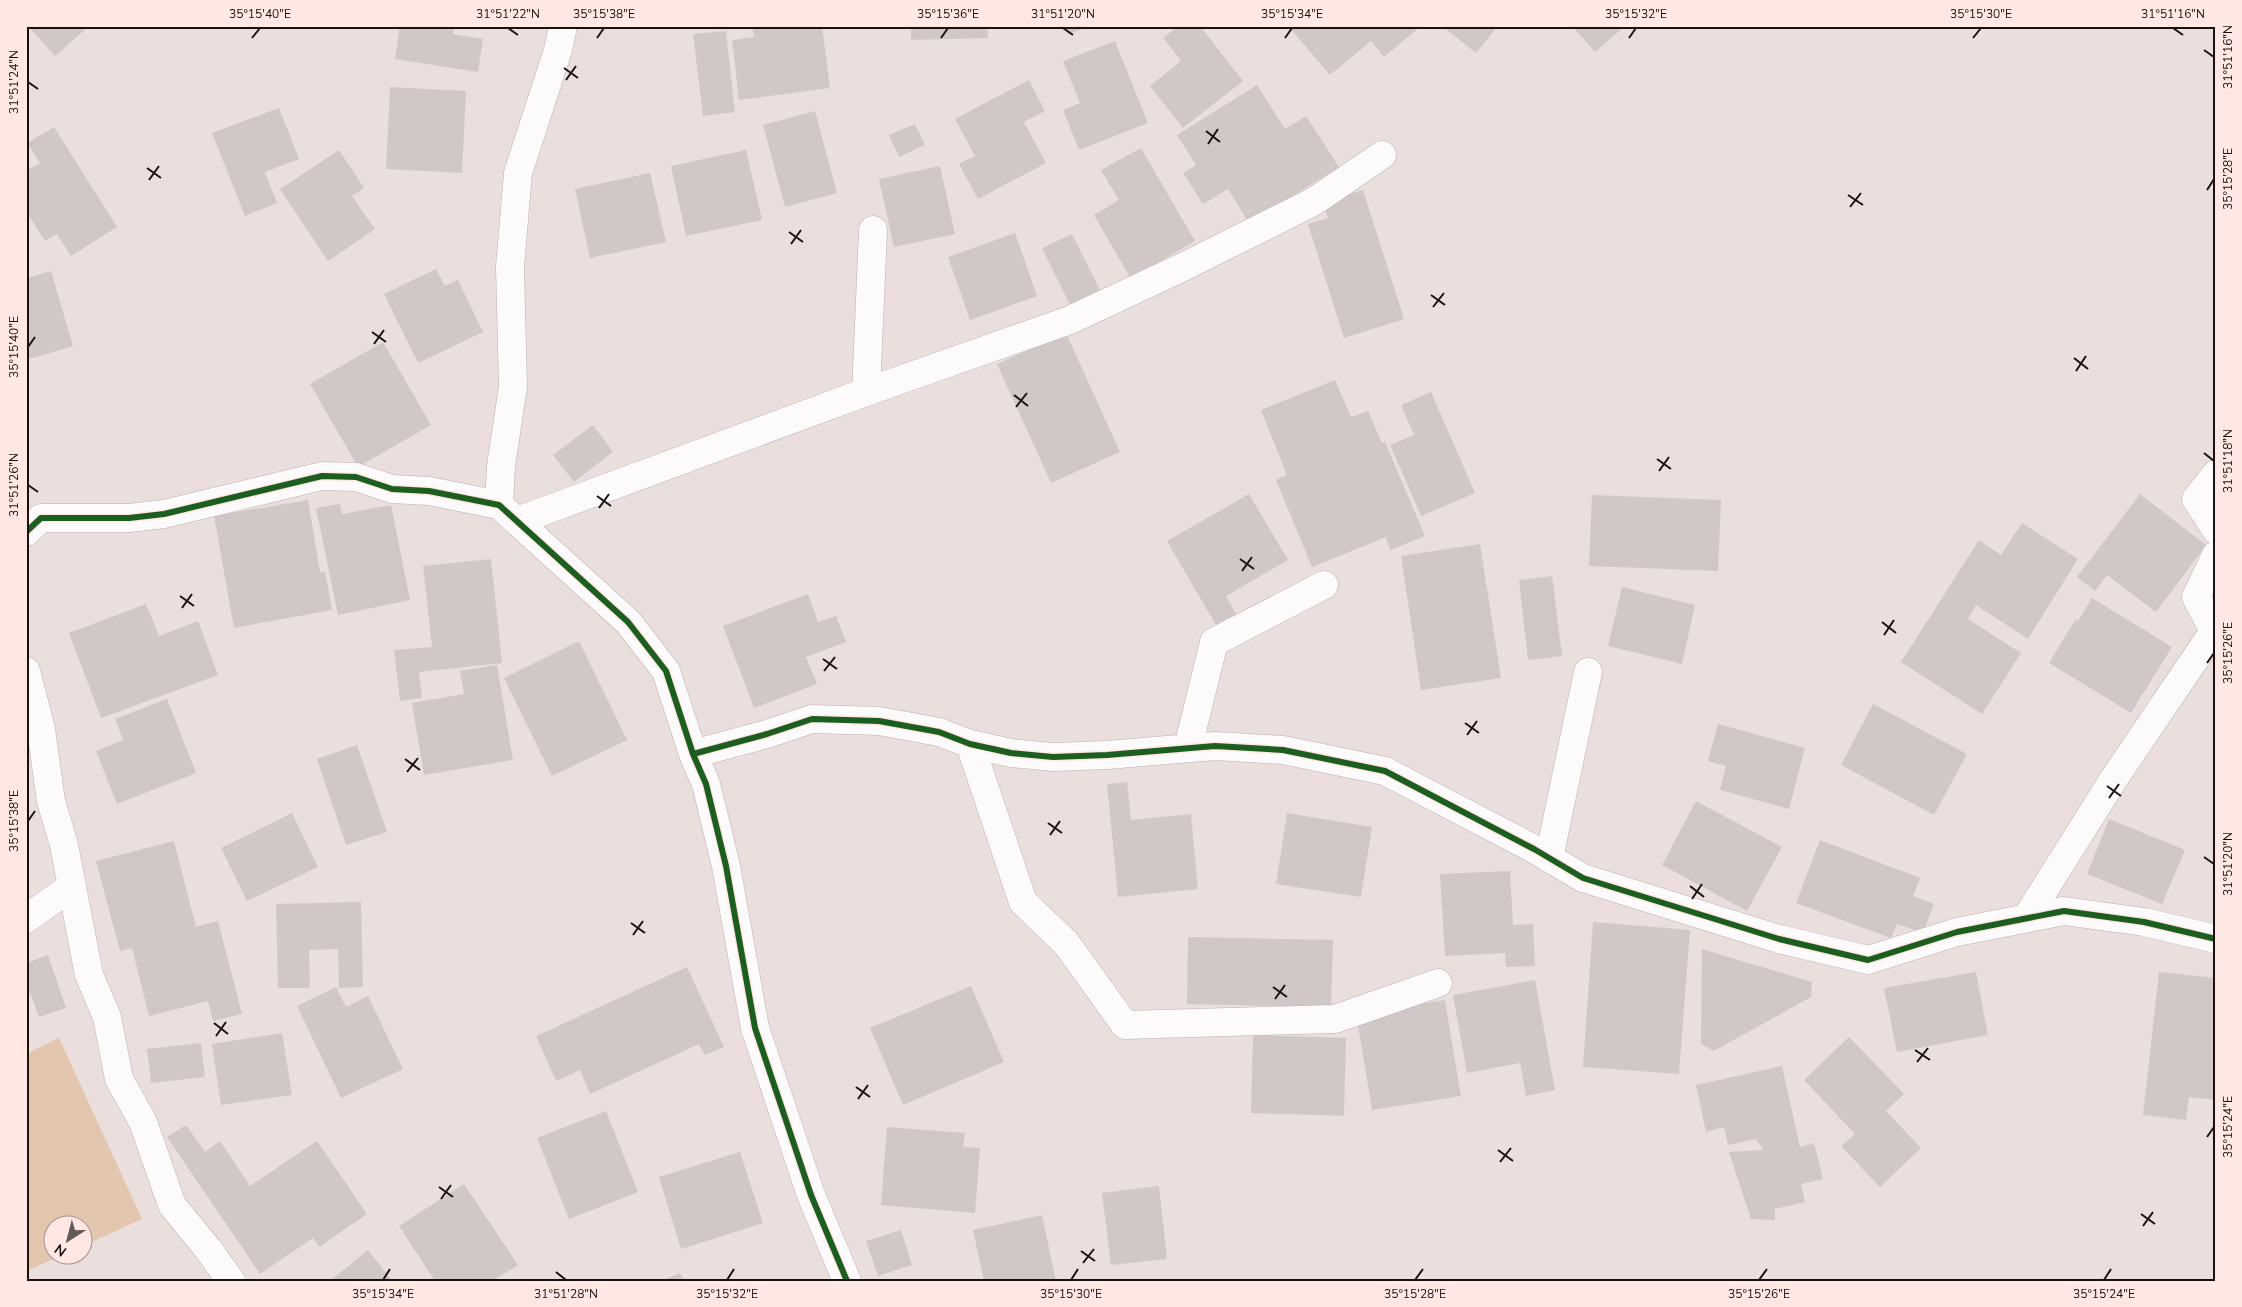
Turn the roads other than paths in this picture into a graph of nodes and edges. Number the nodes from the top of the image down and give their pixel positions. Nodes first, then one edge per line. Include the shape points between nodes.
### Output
1 (563, 26) edge
2 (1382, 156) dead end
3 (873, 230) dead end
4 (866, 392) junction
5 (2216, 474) edge
6 (508, 513) junction
7 (2216, 530) edge
8 (26, 532) edge
9 (2216, 555) edge
10 (1324, 585) dead end
11 (26, 671) edge
12 (1588, 672) dead end
13 (970, 744) junction
14 (1188, 747) junction
15 (693, 754) junction
16 (1549, 858) junction
17 (72, 886) junction
18 (2027, 917) junction
19 (26, 919) edge
20 (2216, 939) edge
21 (1438, 983) dead end
22 (231, 1281) edge
23 (847, 1281) edge

1 - 6 street via 518,173 510,267 513,387 501,466
2 - 4 street via 1313,202 1070,320
3 - 4 street
4 - 6 street
5 - 7 street via 2196,499
6 - 8 street via 430,492 392,489 356,477 322,476 164,514 129,518 42,518
6 - 15 street via 628,622 666,671
9 - 18 street via 2196,597 2214,632 2115,777
10 - 14 street via 1214,642
11 - 17 street via 41,729 51,801
12 - 16 street
13 - 14 street via 1011,753 1053,757
13 - 15 street via 939,732 879,721 812,720
13 - 21 street via 1023,902 1066,943 1125,1024 1336,1019
14 - 16 street via 1283,750 1385,771
15 - 23 street via 706,784 726,866 754,1028 811,1195
16 - 18 street via 1583,878 1771,936 1868,960 1957,932
17 - 19 street
17 - 22 street via 89,975 107,1017 119,1079 143,1122 172,1205
18 - 20 street via 2064,910 2144,922

